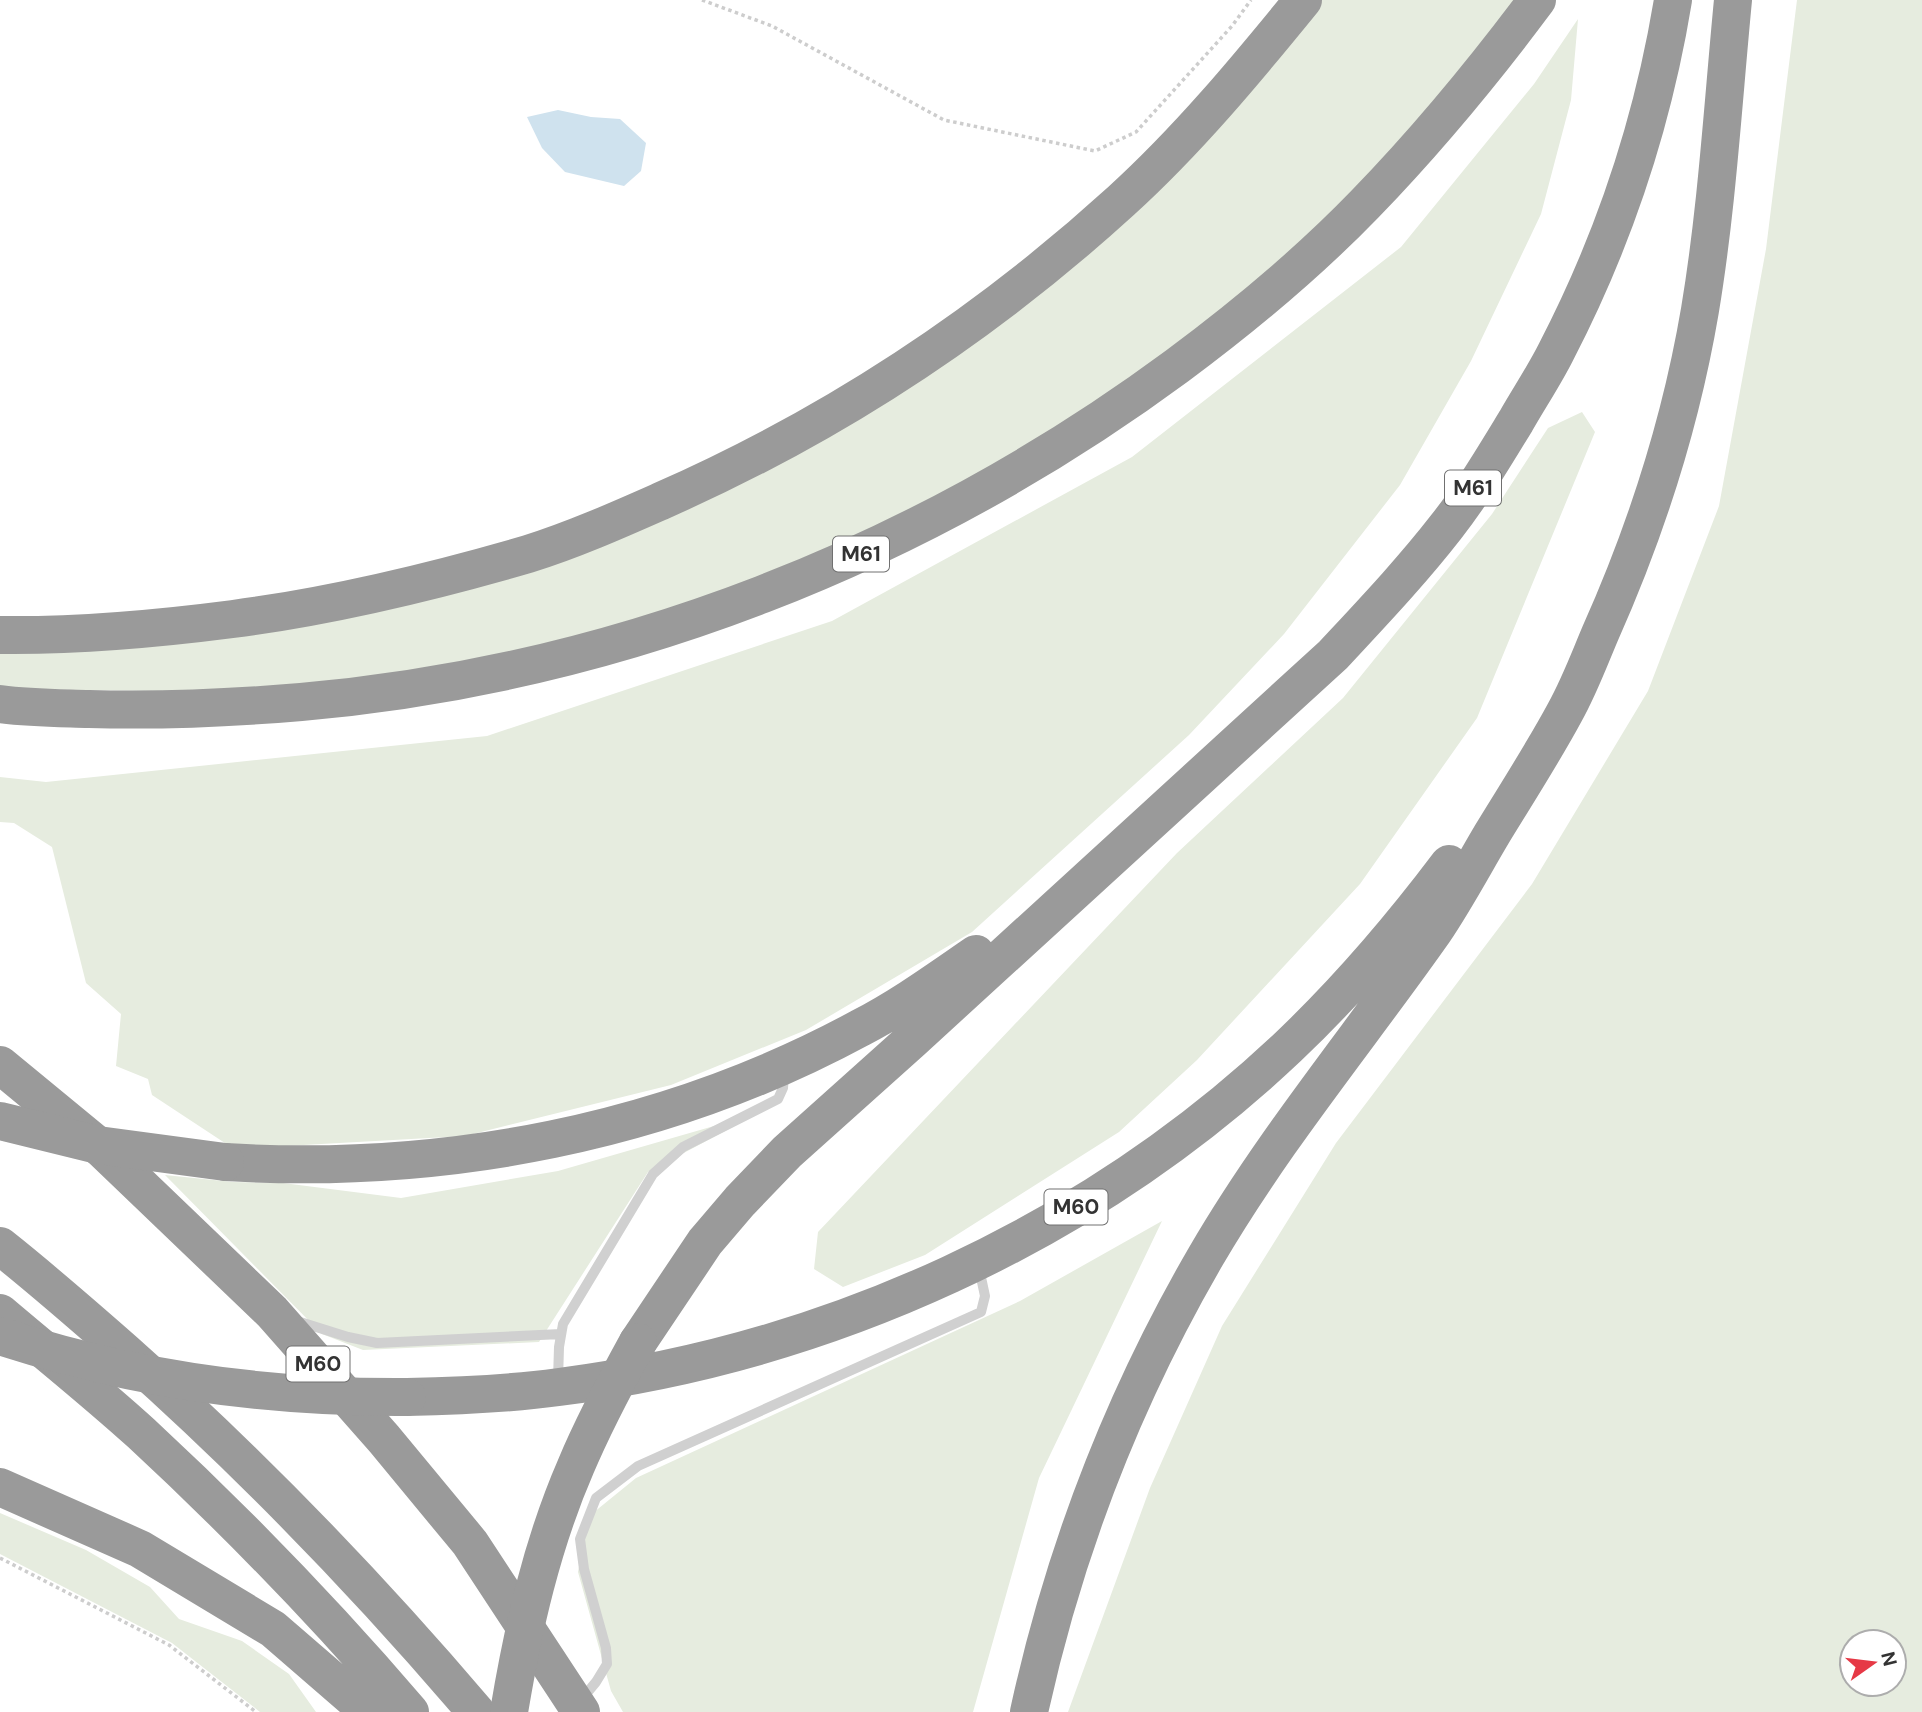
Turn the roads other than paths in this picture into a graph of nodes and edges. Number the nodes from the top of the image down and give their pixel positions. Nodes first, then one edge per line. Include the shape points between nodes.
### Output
1 (1303, 0) edge
2 (1537, 0) edge
3 (1673, 0) edge
4 (1733, 0) edge
5 (0, 635) edge
6 (0, 704) edge
7 (1567, 709) junction
8 (1101, 865) junction
9 (0, 1065) edge
10 (785, 1065) junction
11 (0, 1121) edge
12 (0, 1246) edge
13 (977, 1262) junction
14 (272, 1312) junction
15 (0, 1313) edge
16 (561, 1334) junction
17 (0, 1336) edge
18 (558, 1388) junction
19 (0, 1487) edge
20 (575, 1710) edge
21 (369, 1712) edge
22 (410, 1712) edge
23 (476, 1712) edge
24 (509, 1712) edge
25 (1029, 1712) edge

1 - 5 highway via 1202,119 1122,200 1056,257 885,382 782,443 697,485 530,553 374,593 190,625
2 - 6 highway, M61 via 1493,58 1364,205 1220,334 1129,401 1034,462 918,527 834,567 735,607 640,637 448,683 222,709
3 - 8 highway, M61 via 1649,111 1601,254 1556,354 1490,464 1447,526 1333,655
4 - 7 highway via 1711,227 1688,370 1643,530
7 - 13 highway, M60 via 1415,909 1286,1048 1205,1118 1135,1169
7 - 25 highway via 1437,927 1257,1176 1168,1326 1108,1454 1076,1539
8 - 10 highway via 924,990 861,1028
8 - 24 highway, bridge via 787,1152 705,1242 638,1342 590,1433 559,1509 532,1598
9 - 14 highway, M60 via 102,1149
10 - 11 highway, bridge via 699,1099 531,1145 369,1164 225,1162 98,1145
10 - 16 lane via 778,1099 683,1147 653,1174
12 - 23 highway via 187,1407 275,1493 350,1569
13 - 18 highway, M60 via 852,1316 790,1337 707,1360
13 - 20 lane via 985,1296 981,1312 638,1466 596,1498 580,1539 607,1664
14 - 16 lane via 377,1343
14 - 20 highway, M60 via 470,1543
15 - 22 highway via 140,1433 263,1552
16 - 18 lane
17 - 18 highway, M60, bridge via 59,1354 218,1386 407,1397
19 - 21 highway via 140,1549 273,1629

